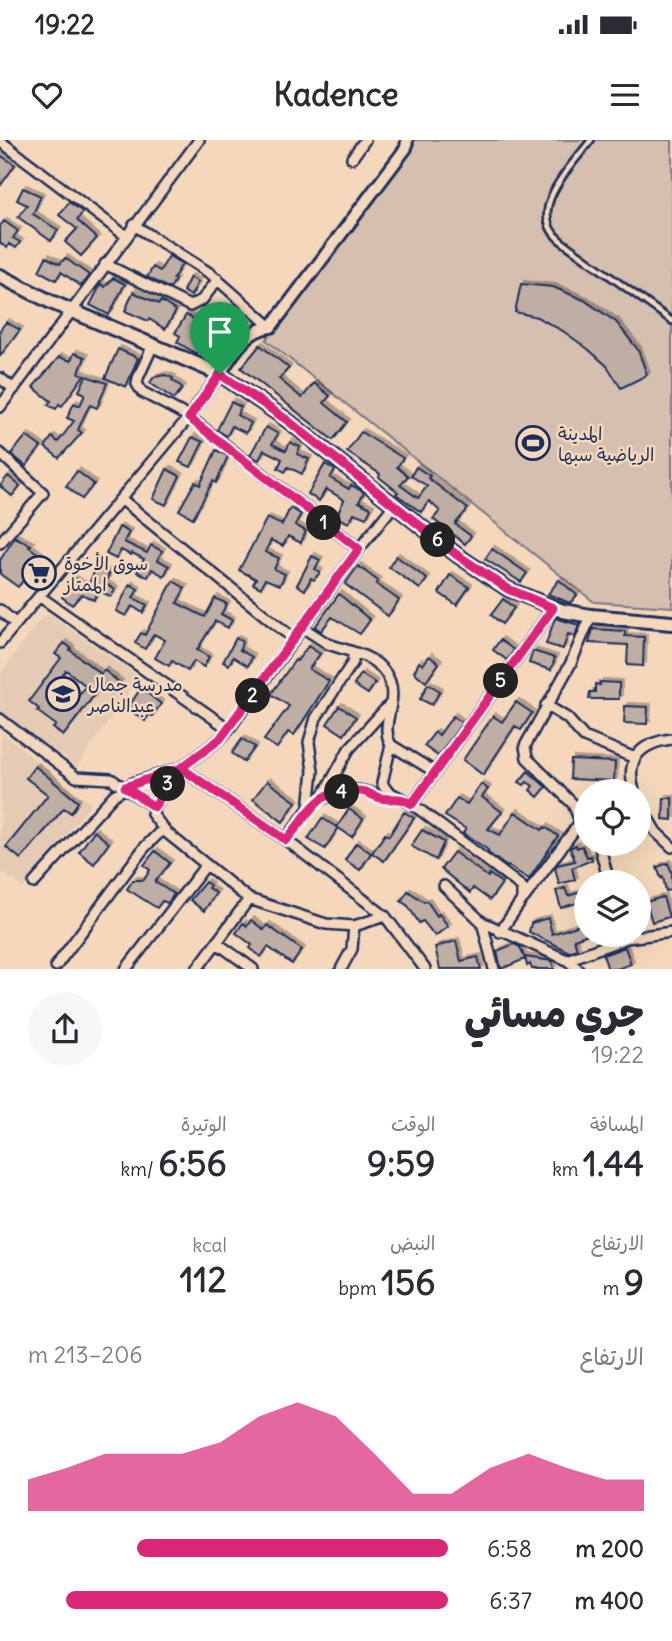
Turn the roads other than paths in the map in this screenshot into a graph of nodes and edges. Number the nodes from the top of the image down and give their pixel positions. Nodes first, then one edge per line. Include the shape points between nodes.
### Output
1 (198, 140) edge
2 (365, 140) edge
3 (407, 140) edge
4 (591, 140) edge
5 (0, 141) edge
6 (352, 158) dead end
7 (134, 225) junction
8 (126, 236) junction
9 (105, 264) junction
10 (0, 276) edge
11 (218, 279) junction
12 (70, 310) junction
13 (672, 321) edge
14 (271, 327) junction
15 (153, 345) junction
16 (220, 374) junction
17 (0, 378) edge
18 (14, 388) junction
19 (0, 407) edge
20 (189, 418) junction
21 (0, 453) edge
22 (121, 499) junction
23 (394, 505) junction
24 (0, 543) edge
25 (359, 549) junction
26 (39, 596) junction
27 (553, 608) junction
28 (0, 610) edge
29 (591, 616) junction
30 (672, 623) edge
31 (16, 624) junction
32 (302, 627) junction
33 (294, 639) junction
34 (0, 643) edge
35 (353, 652) junction
36 (391, 703) junction
37 (546, 705) junction
38 (0, 719) edge
39 (229, 729) junction
40 (672, 739) edge
41 (391, 746) junction
42 (635, 758) junction
43 (181, 768) junction
44 (435, 772) junction
45 (632, 779) edge
46 (125, 787) junction
47 (397, 797) junction
48 (322, 798) junction
49 (412, 804) junction
50 (574, 806) edge
51 (154, 807) junction
52 (309, 808) junction
53 (651, 823) edge
54 (163, 829) junction
55 (574, 836) edge
56 (286, 840) junction
57 (672, 847) edge
58 (206, 865) junction
59 (34, 883) dead end
60 (444, 886) dead end
61 (249, 899) junction
62 (523, 900) junction
63 (385, 916) junction
64 (482, 922) junction
65 (354, 926) junction
66 (500, 932) junction
67 (672, 932) edge
68 (651, 934) edge
69 (217, 943) junction
70 (599, 947) edge
71 (567, 960) junction
72 (57, 966) dead end
73 (126, 969) edge
74 (197, 969) edge
75 (253, 969) edge
76 (341, 969) edge
77 (425, 969) edge
78 (494, 969) edge
79 (578, 969) edge

1 - 7 street
2 - 6 street
3 - 14 street via 406,148
4 - 13 lane via 550,197 546,213 550,229
5 - 8 street
7 - 8 street
7 - 11 street
8 - 9 street
9 - 11 street via 190,306 202,300
9 - 12 street
10 - 12 main road
11 - 14 street
12 - 15 main road
12 - 18 street
14 - 16 street via 245,340
15 - 16 main road
15 - 20 street via 137,384 150,398
16 - 20 street
16 - 23 main road via 287,420
17 - 18 street
18 - 19 street
20 - 22 street
20 - 25 street
21 - 24 street via 43,494
22 - 26 street
22 - 33 street
23 - 25 street
23 - 27 main road via 497,582
25 - 32 street
26 - 31 street
26 - 39 street
27 - 29 main road
27 - 44 street
28 - 31 street
29 - 30 main road
29 - 37 street
31 - 34 street
32 - 33 street
32 - 35 street via 328,644
33 - 39 street
35 - 36 street via 385,670
35 - 52 street via 354,662 312,731
36 - 41 street via 387,729
36 - 48 street via 349,749
37 - 42 street via 567,718 584,737
37 - 50 street via 527,740 526,754
38 - 46 street via 76,777 111,779
39 - 43 street
40 - 42 street via 647,747
41 - 44 street
41 - 47 street via 382,783
42 - 45 street
43 - 46 street
43 - 51 street
43 - 56 street
44 - 49 street
46 - 51 street
46 - 59 street via 86,823
47 - 48 street via 385,799 355,790
47 - 49 street
48 - 52 street
49 - 62 street via 520,884
51 - 54 street via 152,817
52 - 56 street
53 - 57 street
54 - 58 street
54 - 72 street
55 - 62 street
56 - 63 street
58 - 61 street
58 - 73 street
60 - 64 street
61 - 65 street via 326,924
61 - 69 street
62 - 66 street
63 - 65 street
63 - 77 street
64 - 66 street
64 - 78 street
65 - 76 street via 352,949
66 - 71 street
67 - 68 street
69 - 74 street
69 - 75 street
70 - 71 street
71 - 79 street

